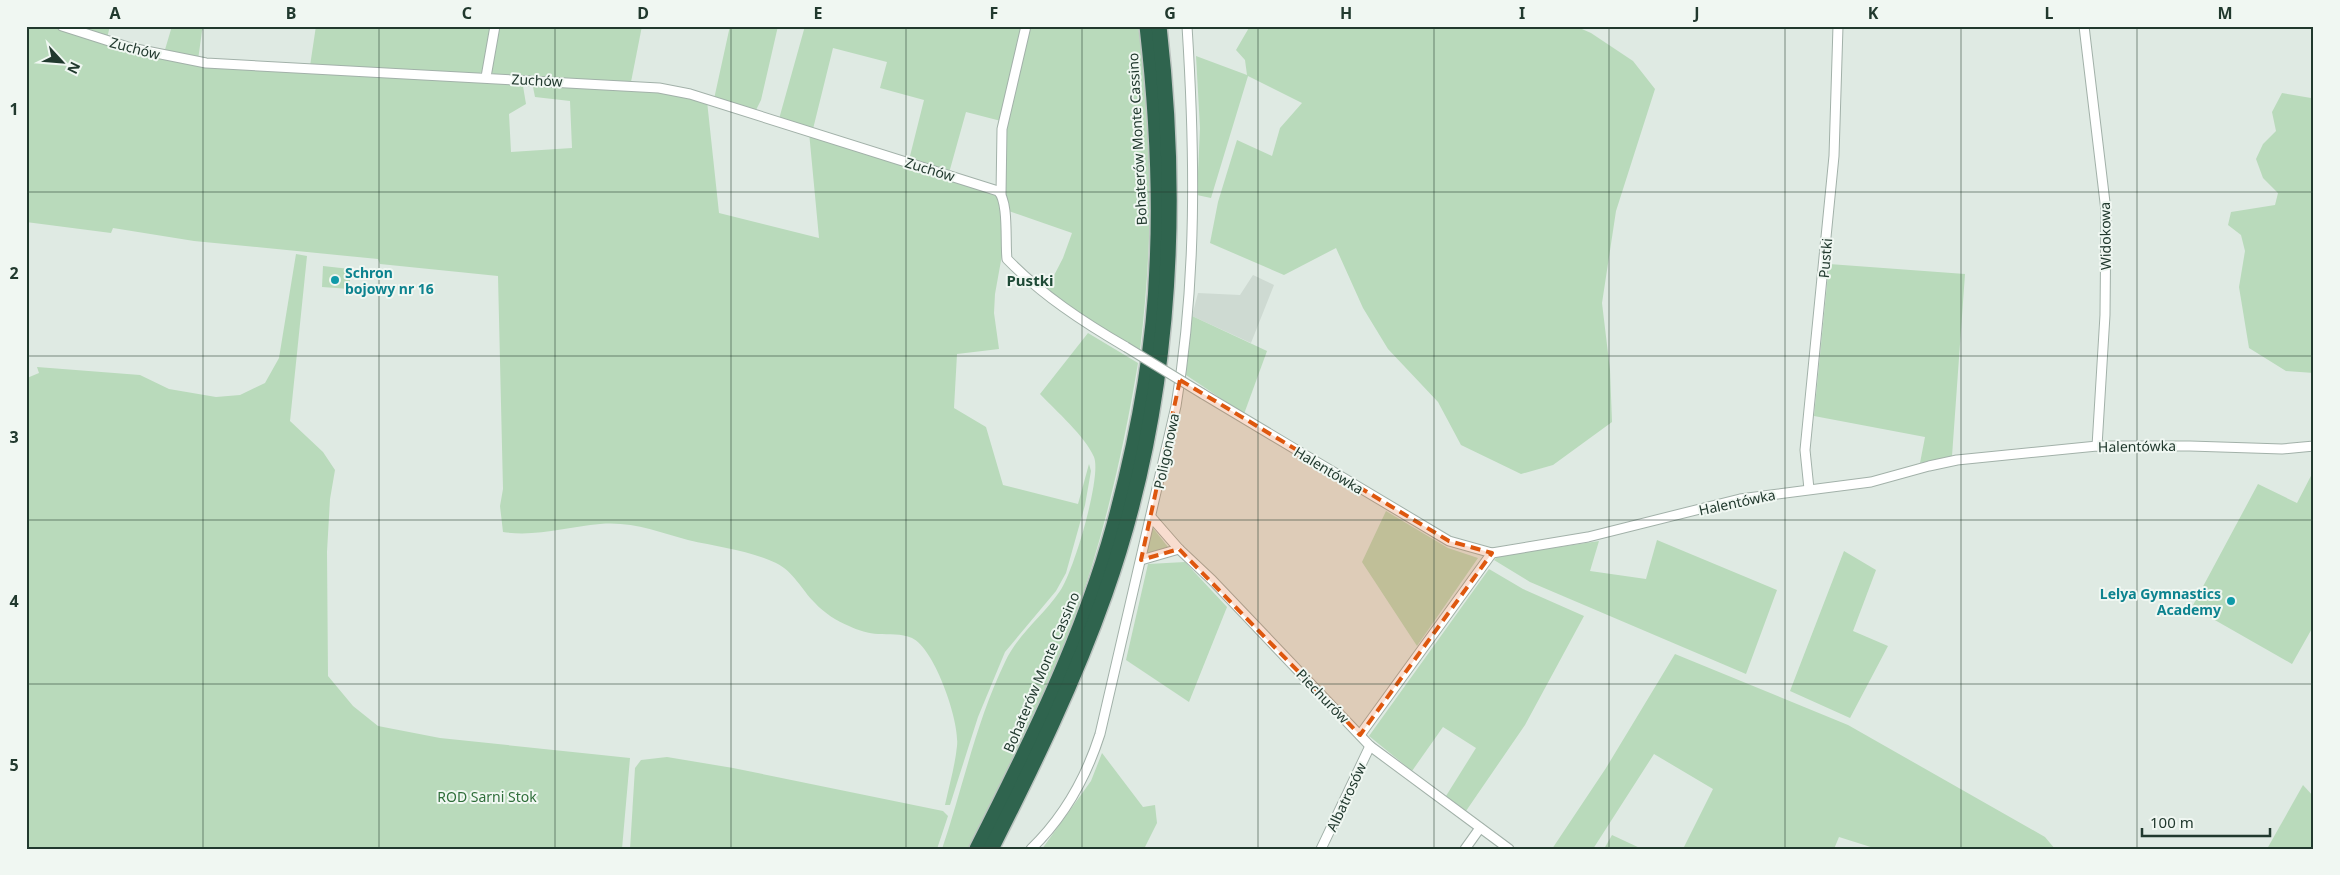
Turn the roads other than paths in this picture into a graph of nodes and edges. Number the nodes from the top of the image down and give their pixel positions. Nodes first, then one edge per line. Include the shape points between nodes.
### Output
1 (62, 26) edge
2 (495, 26) edge
3 (1026, 26) edge
4 (1147, 26) edge
5 (1159, 26) edge
6 (1187, 26) edge
7 (1838, 26) edge
8 (2084, 26) edge
9 (486, 77) junction
10 (1001, 194) junction
11 (2097, 446) junction
12 (2314, 446) edge
13 (1809, 489) junction
14 (1151, 517) junction
15 (1179, 549) junction
16 (1492, 553) junction
17 (1141, 560) junction
18 (1360, 735) junction
19 (1370, 746) junction
20 (1480, 828) junction
21 (978, 849) edge
22 (991, 849) edge
23 (1031, 849) edge
24 (1322, 849) edge
25 (1465, 849) edge
26 (1508, 849) edge

1 - 9 street, Zuchów via 131,48 206,63
2 - 9 street
3 - 10 street via 1002,129
4 - 21 highway, Bohaterów Monte Cassino via 1158,171 1157,268 1138,420 1114,525 1075,639
5 - 22 highway, Bohaterów Monte Cassino via 1167,93 1169,270 1157,380 1142,463 1126,528 1087,643 1039,755
6 - 14 street, Poligonowa via 1193,221 1190,294 1176,406
7 - 13 street, Pustki via 1834,156 1806,450
8 - 11 street, Widokowa via 2106,211 2105,322
9 - 10 street, Zuchów via 676,90 992,188
10 - 16 street, Halentówka, bridge via 1008,259 1032,283 1071,313 1449,541
11 - 12 street, Halentówka via 2282,449
11 - 13 street, Halentówka via 1957,460 1871,482
13 - 16 street, Halentówka via 1740,499 1588,537
14 - 15 street, Piechurów
14 - 17 street, Poligonowa
15 - 17 street
15 - 18 street, Piechurów
16 - 18 street
17 - 23 street, Poligonowa via 1093,757 1065,810
18 - 19 street, Piechurów
19 - 20 street, Piechurów
19 - 24 street, Albatrosów
20 - 25 street
20 - 26 street, Piechurów

